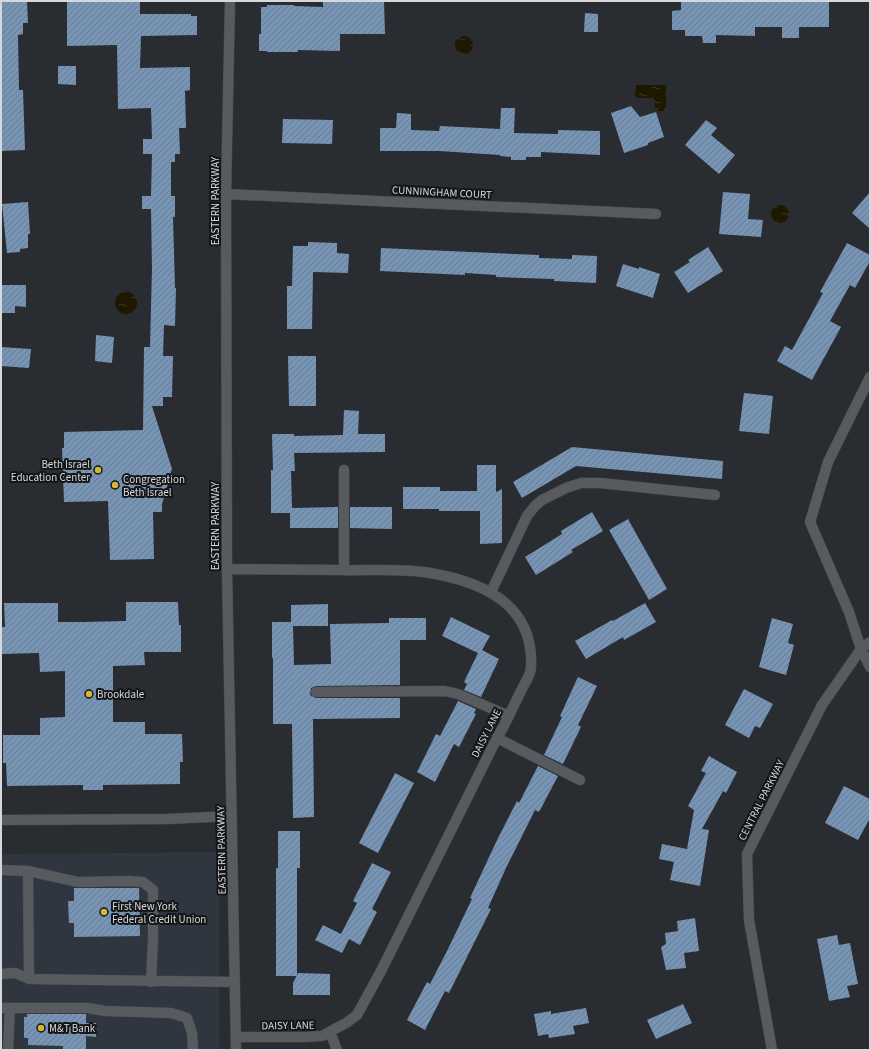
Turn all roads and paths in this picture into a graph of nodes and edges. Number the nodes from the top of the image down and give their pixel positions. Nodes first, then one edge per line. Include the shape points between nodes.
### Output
1 (230, 1) edge
2 (226, 194) junction
3 (656, 214) dead end
4 (870, 377) edge
5 (344, 470) dead end
6 (715, 495) dead end
7 (227, 569) junction
8 (344, 570) junction
9 (491, 592) junction
10 (870, 642) edge
11 (861, 649) junction
12 (870, 667) edge
13 (316, 692) dead end
14 (509, 716) junction
15 (497, 738) junction
16 (580, 780) dead end
17 (232, 816) junction
18 (1, 820) edge
19 (1, 870) edge
20 (28, 871) junction
21 (1, 974) edge
22 (29, 979) junction
23 (151, 982) junction
24 (235, 982) junction
25 (5, 1008) edge
26 (330, 1032) junction
27 (236, 1037) junction
28 (8, 1050) edge
29 (193, 1050) edge
30 (236, 1050) edge
31 (337, 1050) edge
32 (772, 1050) edge

1 - 2 street, EASTERN PARKWAY
2 - 3 street, CUNNINGHAM COURT
2 - 7 street, EASTERN PARKWAY
4 - 11 street via 828,462 810,522 849,612
5 - 8 street
6 - 9 street via 581,482 566,488 542,500 527,516
7 - 8 street, DAISY LANE
7 - 17 street, EASTERN PARKWAY
8 - 9 street, DAISY LANE via 429,573 463,581
9 - 14 street, DAISY LANE via 515,612 525,627 530,645 530,673
10 - 11 street, CENTRAL PARKWAY
11 - 12 street
11 - 32 street, CENTRAL PARKWAY via 822,705 747,854 749,920
13 - 14 street via 445,691
14 - 15 street, DAISY LANE
15 - 16 street
15 - 26 street, DAISY LANE via 363,1004 357,1014
17 - 18 street
17 - 24 street, EASTERN PARKWAY
19 - 20 street
20 - 22 street
20 - 23 street via 78,882 142,882 152,890
21 - 22 street via 15,973
22 - 23 street
23 - 24 street
24 - 27 street, EASTERN PARKWAY
25 - 28 street
25 - 29 street via 88,1008 171,1013 187,1018 192,1033
26 - 27 street, DAISY LANE via 322,1036 306,1037
26 - 31 street
27 - 30 street, EASTERN PARKWAY

